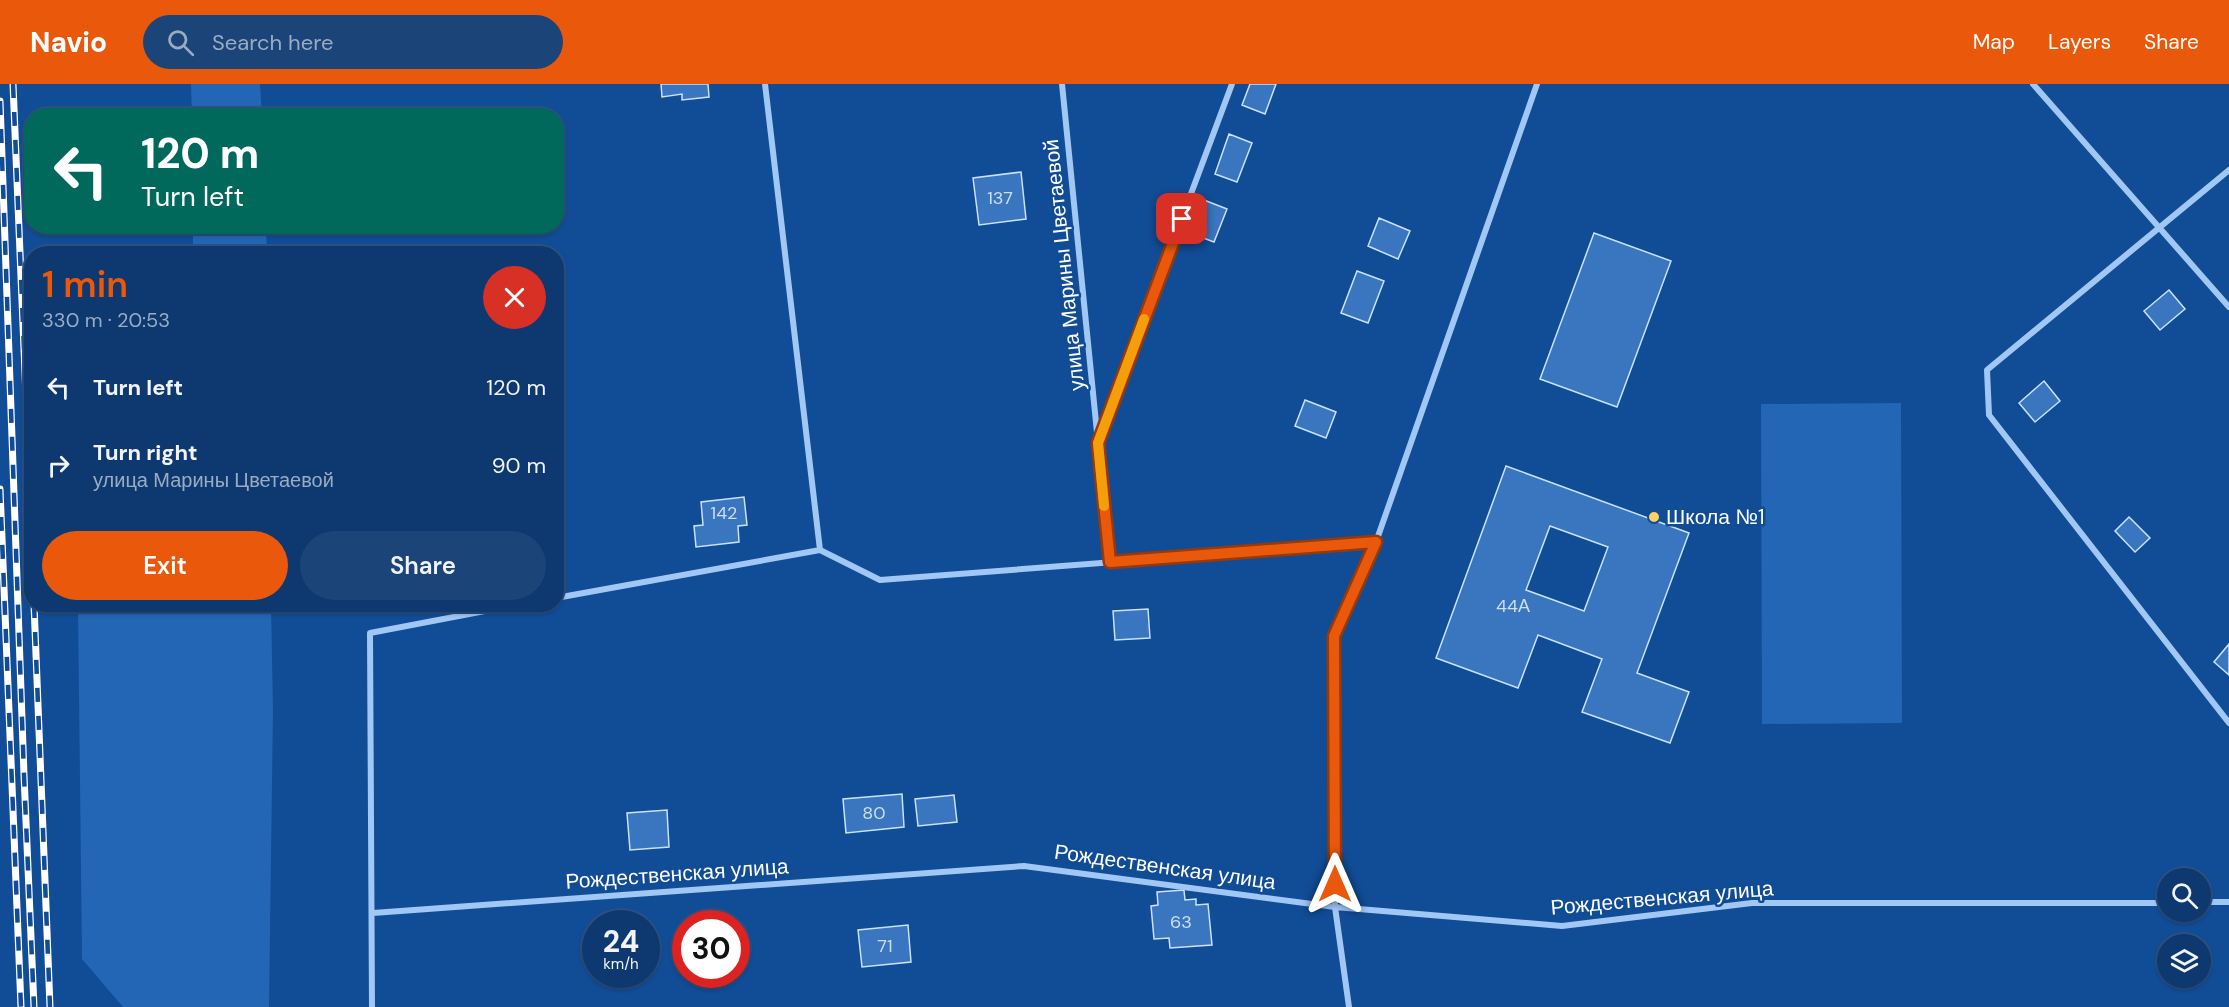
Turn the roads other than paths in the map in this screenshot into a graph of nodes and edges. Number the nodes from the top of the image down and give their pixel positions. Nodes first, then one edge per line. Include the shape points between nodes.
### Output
1 (765, 84) edge
2 (1062, 84) edge
3 (1232, 84) edge
4 (1537, 84) edge
5 (2033, 84) edge
6 (2229, 170) edge
7 (2160, 227) junction
8 (2229, 307) edge
9 (1098, 443) junction
10 (1376, 542) junction
11 (820, 550) junction
12 (1110, 562) junction
13 (564, 597) edge
14 (480, 612) edge
15 (2229, 723) edge
16 (2211, 902) edge
17 (2229, 902) edge
18 (2157, 903) edge
19 (1335, 907) junction
20 (373, 913) junction
21 (372, 1007) edge
22 (1349, 1007) edge

1 - 11 street
2 - 9 street, улица Марины Цветаевой
3 - 9 street, улица Марины Цветаевой
4 - 10 street
5 - 7 street
6 - 7 street
7 - 8 street
7 - 15 street via 1987,370 1989,415
9 - 12 street, улица Марины Цветаевой
10 - 12 street
10 - 19 street via 1334,636
11 - 12 street via 880,580
11 - 13 street
14 - 20 street via 370,633
16 - 17 street
18 - 19 street, Рождественская улица via 1752,903 1562,927
19 - 20 street, Рождественская улица via 1024,866
19 - 22 street
20 - 21 street

